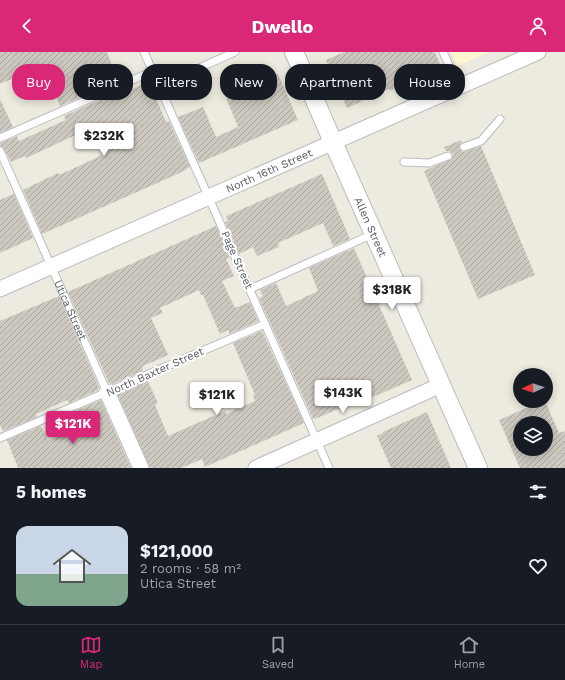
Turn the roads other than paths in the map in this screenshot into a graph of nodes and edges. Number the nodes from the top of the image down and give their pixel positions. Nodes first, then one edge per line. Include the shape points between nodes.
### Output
1 (144, 52) edge
2 (235, 52) edge
3 (294, 52) edge
4 (443, 52) edge
5 (538, 52) edge
6 (150, 64) edge
7 (208, 64) edge
8 (448, 64) edge
9 (141, 76) edge
10 (465, 84) edge
11 (165, 100) edge
12 (429, 100) edge
13 (500, 119) dead end
14 (0, 138) edge
15 (333, 142) junction
16 (464, 147) dead end
17 (0, 151) edge
18 (448, 156) dead end
19 (404, 162) dead end
20 (209, 196) junction
21 (373, 234) junction
22 (51, 266) junction
23 (0, 289) edge
24 (250, 289) junction
25 (265, 324) junction
26 (441, 385) junction
27 (107, 392) junction
28 (0, 438) edge
29 (317, 441) junction
30 (141, 468) edge
31 (256, 468) edge
32 (329, 468) edge
33 (478, 468) edge

1 - 6 lane, Page Street
2 - 7 lane
3 - 15 street, Allen Street
4 - 8 lane
5 - 10 street, North 16th Street
9 - 14 lane
11 - 20 lane, Page Street
12 - 15 street, North 16th Street
13 - 16 lane via 481,141
15 - 20 street, North 16th Street
15 - 21 street, Allen Street
17 - 22 lane, Utica Street
18 - 19 lane via 429,163
20 - 22 street, North 16th Street
20 - 24 lane, Page Street
21 - 24 lane
21 - 26 street, Allen Street
22 - 23 street, North 16th Street
22 - 27 lane, Utica Street
24 - 25 lane, Page Street
25 - 27 lane, North Baxter Street
25 - 29 lane, Page Street
26 - 29 street
26 - 33 street, Allen Street
27 - 28 lane, North Baxter Street
27 - 30 street, Utica Street
29 - 31 street
29 - 32 lane, Page Street

